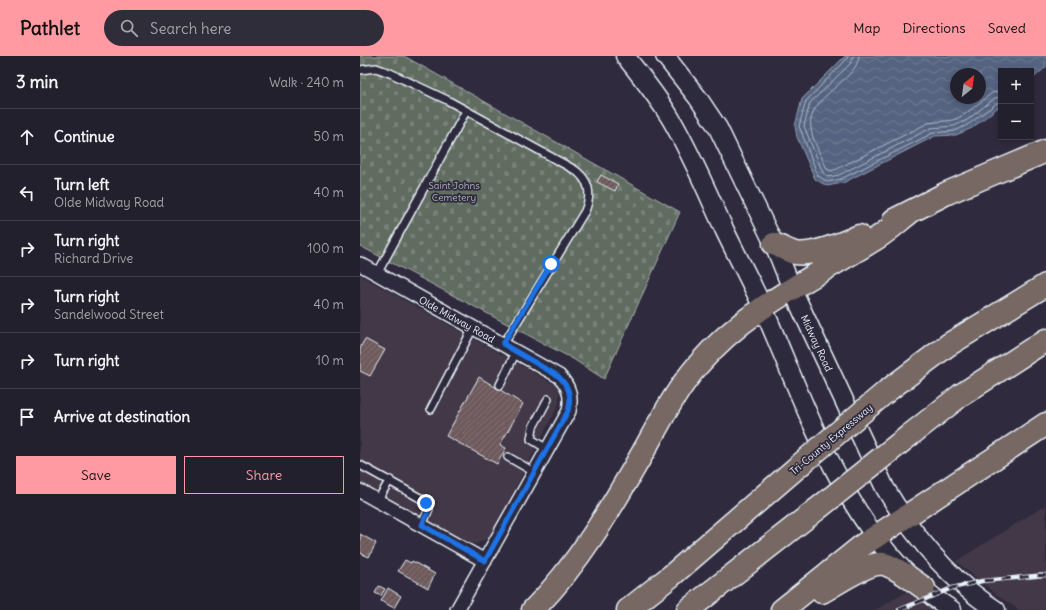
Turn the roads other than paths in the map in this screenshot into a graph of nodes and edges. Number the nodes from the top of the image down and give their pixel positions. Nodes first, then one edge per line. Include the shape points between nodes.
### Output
1 (625, 56) edge
2 (665, 56) edge
3 (360, 70) edge
4 (466, 111) junction
5 (1046, 151) edge
6 (908, 214) junction
7 (774, 244) junction
8 (360, 264) edge
9 (377, 274) junction
10 (1046, 285) edge
11 (792, 289) junction
12 (763, 308) junction
13 (473, 328) junction
14 (1046, 340) edge
15 (503, 344) junction
16 (516, 352) junction
17 (500, 385) dead end
18 (548, 399) dead end
19 (431, 409) dead end
20 (1046, 424) edge
21 (547, 449) junction
22 (508, 457) dead end
23 (360, 465) edge
24 (534, 472) junction
25 (390, 480) junction
26 (360, 491) edge
27 (377, 501) junction
28 (905, 518) junction
29 (422, 525) junction
30 (876, 537) junction
31 (485, 561) junction
32 (924, 588) junction
33 (457, 610) edge
34 (533, 610) edge
35 (628, 610) edge
36 (688, 610) edge
37 (782, 610) edge
38 (797, 610) edge
39 (952, 610) edge
40 (996, 610) edge

1 - 12 main road via 671,119
2 - 7 main road, Midway Road via 718,128
3 - 4 lane via 376,68 390,73
4 - 9 lane
4 - 15 lane via 575,170 586,181 590,191 585,211
5 - 6 highway via 947,193
6 - 7 highway via 824,249 796,253
6 - 11 highway via 878,237
7 - 11 main road, Midway Road
8 - 9 street, Olde Midway Road
9 - 13 street, Olde Midway Road
10 - 35 highway, Tri-County Expressway, bridge via 948,345 887,391
11 - 12 highway
11 - 28 main road, Midway Road via 874,467
12 - 30 main road via 844,490
12 - 34 highway via 748,317 697,365 676,395 591,538 559,582
13 - 15 street, Olde Midway Road
13 - 19 lane
14 - 36 highway, bridge via 961,395
15 - 16 street, Olde Midway Road
16 - 17 lane
16 - 21 street, Olde Midway Road via 558,376 569,390 571,402 568,411
18 - 21 lane via 531,439
20 - 28 highway
21 - 24 street
22 - 24 lane
23 - 25 lane
24 - 31 street
25 - 27 lane
25 - 29 lane via 426,503 429,509
26 - 27 street
27 - 29 street
28 - 30 highway
28 - 40 main road, Midway Road via 944,566 974,595
29 - 31 street
30 - 32 main road via 898,564
30 - 37 highway via 862,545
31 - 33 street
32 - 38 highway via 893,568 879,564 864,568
32 - 39 main road

